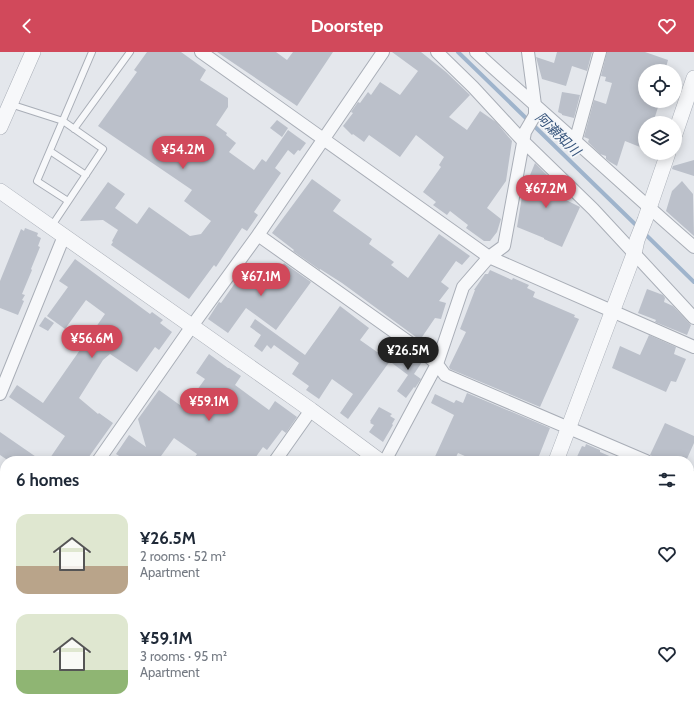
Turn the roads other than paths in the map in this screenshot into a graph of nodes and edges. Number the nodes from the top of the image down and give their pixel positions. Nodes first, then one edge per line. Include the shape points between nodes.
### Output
1 (33, 52) edge
2 (92, 52) edge
3 (130, 52) edge
4 (201, 52) edge
5 (383, 52) edge
6 (437, 52) edge
7 (476, 52) edge
8 (528, 52) edge
9 (600, 52) edge
10 (694, 78) edge
11 (691, 94) edge
12 (10, 104) junction
13 (535, 110) junction
14 (682, 116) edge
15 (63, 121) junction
16 (0, 127) edge
17 (74, 129) junction
18 (524, 136) junction
19 (323, 139) junction
20 (575, 142) junction
21 (50, 151) junction
22 (666, 160) edge
23 (86, 175) junction
24 (0, 191) edge
25 (68, 201) junction
26 (647, 214) junction
27 (51, 227) junction
28 (258, 235) junction
29 (64, 236) junction
30 (635, 247) junction
31 (694, 247) edge
32 (489, 257) junction
33 (612, 311) junction
34 (694, 318) edge
35 (192, 326) junction
36 (694, 347) edge
37 (437, 364) junction
38 (0, 394) edge
39 (311, 410) junction
40 (568, 428) junction
41 (101, 456) edge
42 (279, 456) edge
43 (373, 456) edge
44 (388, 456) edge
45 (558, 456) edge
46 (634, 456) edge

1 - 12 street
2 - 15 lane
3 - 17 lane
4 - 19 street
5 - 19 street
6 - 18 street
7 - 13 street
8 - 13 street
9 - 20 street
10 - 11 street
11 - 14 street
12 - 15 lane
12 - 16 street
13 - 18 street
13 - 20 street
15 - 17 lane
15 - 21 lane
17 - 23 lane via 103,149
18 - 30 street via 593,209
18 - 32 street via 504,246
19 - 28 street
19 - 32 street
20 - 26 street
21 - 23 lane
21 - 25 lane via 37,181
22 - 26 street
23 - 25 lane
24 - 27 street
25 - 27 lane
26 - 30 street
26 - 31 street
27 - 29 street
28 - 35 street
28 - 37 street
29 - 35 street
29 - 38 street
30 - 33 street
30 - 34 street
32 - 33 street
32 - 37 street via 463,287
33 - 36 street
33 - 40 street
35 - 39 street
35 - 41 street
37 - 40 street via 445,375
37 - 44 street
39 - 42 street
39 - 43 street
40 - 45 street
40 - 46 street

